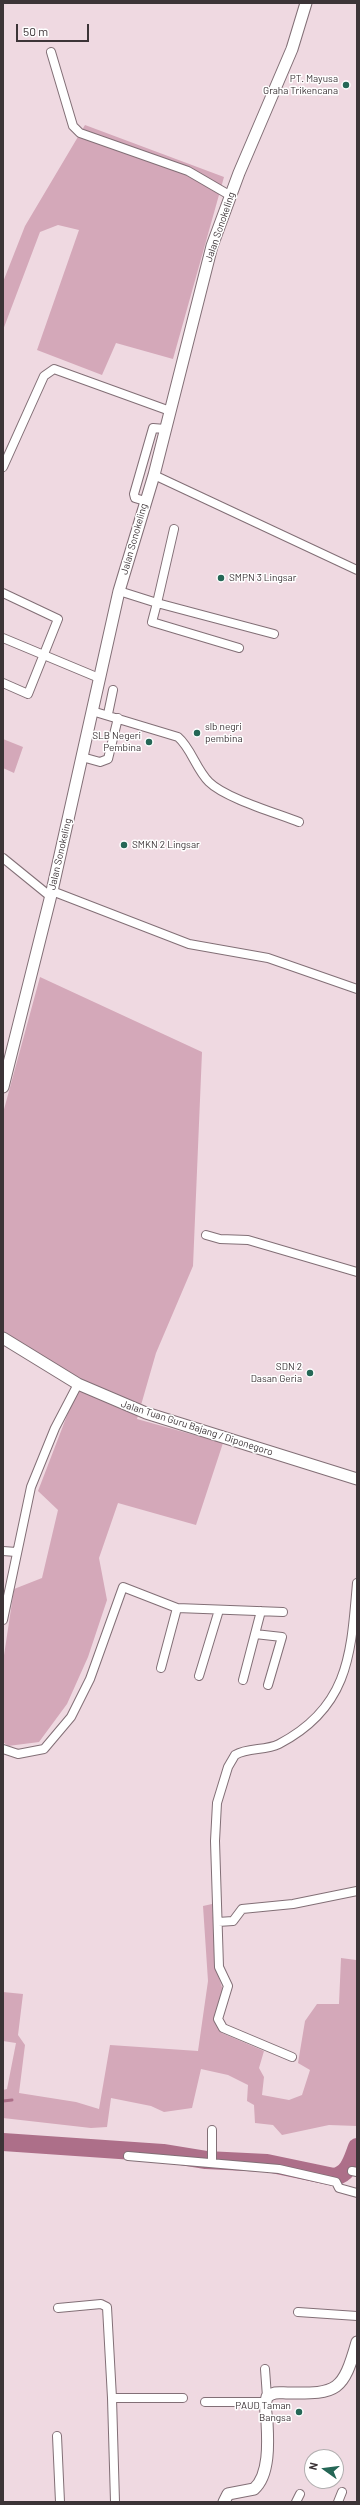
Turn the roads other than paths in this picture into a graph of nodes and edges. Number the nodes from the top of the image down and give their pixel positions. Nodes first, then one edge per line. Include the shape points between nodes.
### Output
1 (306, 3) edge
2 (51, 52) dead end
3 (231, 196) junction
4 (170, 411) junction
5 (165, 429) junction
6 (3, 467) edge
7 (154, 475) junction
8 (145, 501) junction
9 (174, 529) dead end
10 (357, 570) edge
11 (119, 591) junction
12 (3, 593) edge
13 (157, 603) junction
14 (274, 634) dead end
15 (3, 638) edge
16 (239, 648) dead end
17 (44, 655) junction
18 (100, 678) junction
19 (3, 683) edge
20 (113, 690) dead end
21 (92, 711) junction
22 (108, 714) junction
23 (118, 718) junction
24 (82, 757) junction
25 (299, 822) dead end
26 (3, 858) edge
27 (52, 894) junction
28 (357, 989) edge
29 (3, 1087) edge
30 (206, 1235) dead end
31 (357, 1272) edge
32 (3, 1338) edge
33 (78, 1384) junction
34 (357, 1479) edge
35 (3, 1551) edge
36 (16, 1552) junction
37 (357, 1583) edge
38 (177, 1608) junction
39 (219, 1610) junction
40 (261, 1612) junction
41 (283, 1612) dead end
42 (3, 1620) edge
43 (255, 1634) junction
44 (161, 1668) dead end
45 (200, 1676) dead end
46 (243, 1680) dead end
47 (268, 1685) dead end
48 (3, 1749) edge
49 (357, 1891) edge
50 (218, 1922) junction
51 (292, 2057) dead end
52 (212, 2130) dead end
53 (128, 2156) dead end
54 (212, 2159) junction
55 (357, 2193) edge
56 (58, 2308) dead end
57 (298, 2312) dead end
58 (357, 2316) edge
59 (357, 2342) edge
60 (264, 2369) dead end
61 (112, 2398) junction
62 (183, 2398) dead end
63 (266, 2400) junction
64 (205, 2402) dead end
65 (57, 2436) dead end
66 (342, 2492) dead end
67 (300, 2494) dead end
68 (60, 2502) edge
69 (115, 2502) edge
70 (224, 2502) edge
71 (296, 2502) edge
72 (338, 2502) edge

1 - 3 street, Jalan Sonokeling via 292,49
2 - 3 street via 73,126 80,133 188,171
3 - 4 street, Jalan Sonokeling via 212,246
4 - 5 street, Jalan Sonokeling
4 - 6 street via 54,369 44,376
5 - 7 street, Jalan Sonokeling
5 - 8 street via 153,428 134,494 134,497
7 - 8 street, Jalan Sonokeling
7 - 10 street
8 - 11 street, Jalan Sonokeling
9 - 13 street
11 - 13 street
11 - 18 street, Jalan Sonokeling
12 - 17 street via 58,619
13 - 14 street
13 - 16 street via 152,622
15 - 17 street
17 - 18 street
17 - 19 street via 28,694
18 - 21 street, Jalan Sonokeling
20 - 22 street
21 - 22 street
21 - 24 street, Jalan Sonokeling
22 - 23 street
23 - 24 street via 107,760 100,762
23 - 25 street via 178,737 185,743 197,768 216,788
24 - 27 street, Jalan Sonokeling
26 - 27 street
27 - 28 street via 189,944 268,958
27 - 29 street, Jalan Sonokeling
30 - 31 street via 220,1239 248,1240
32 - 33 street, Jalan Tuan Guru Bajang / Diponegoro
33 - 34 street, Jalan Tuan Guru Bajang / Diponegoro via 146,1413
33 - 36 street via 55,1428 31,1487
35 - 36 street
36 - 42 street
37 - 50 street via 351,1651 341,1683 332,1696 305,1726 290,1737 268,1748 238,1753 228,1767 217,1803 215,1871
38 - 39 street
38 - 44 street
38 - 48 street via 123,1587 90,1679 71,1717 44,1750 18,1754
39 - 40 street
39 - 45 street
40 - 41 street
40 - 43 street
43 - 46 street
43 - 47 street via 282,1637
49 - 50 street via 293,1904 242,1909 233,1921
50 - 51 street via 219,1967 228,1986 218,2015 220,2024 231,2032
52 - 54 street
53 - 54 street
54 - 55 street via 292,2171 336,2182 339,2188
56 - 61 street via 102,2304 107,2307
57 - 58 street
59 - 63 street via 346,2376 331,2390 319,2393 276,2392
60 - 63 street
61 - 62 street
61 - 69 street
63 - 64 street
63 - 70 street via 268,2442 261,2479 254,2489 228,2494
65 - 68 street
66 - 72 street
67 - 71 street

